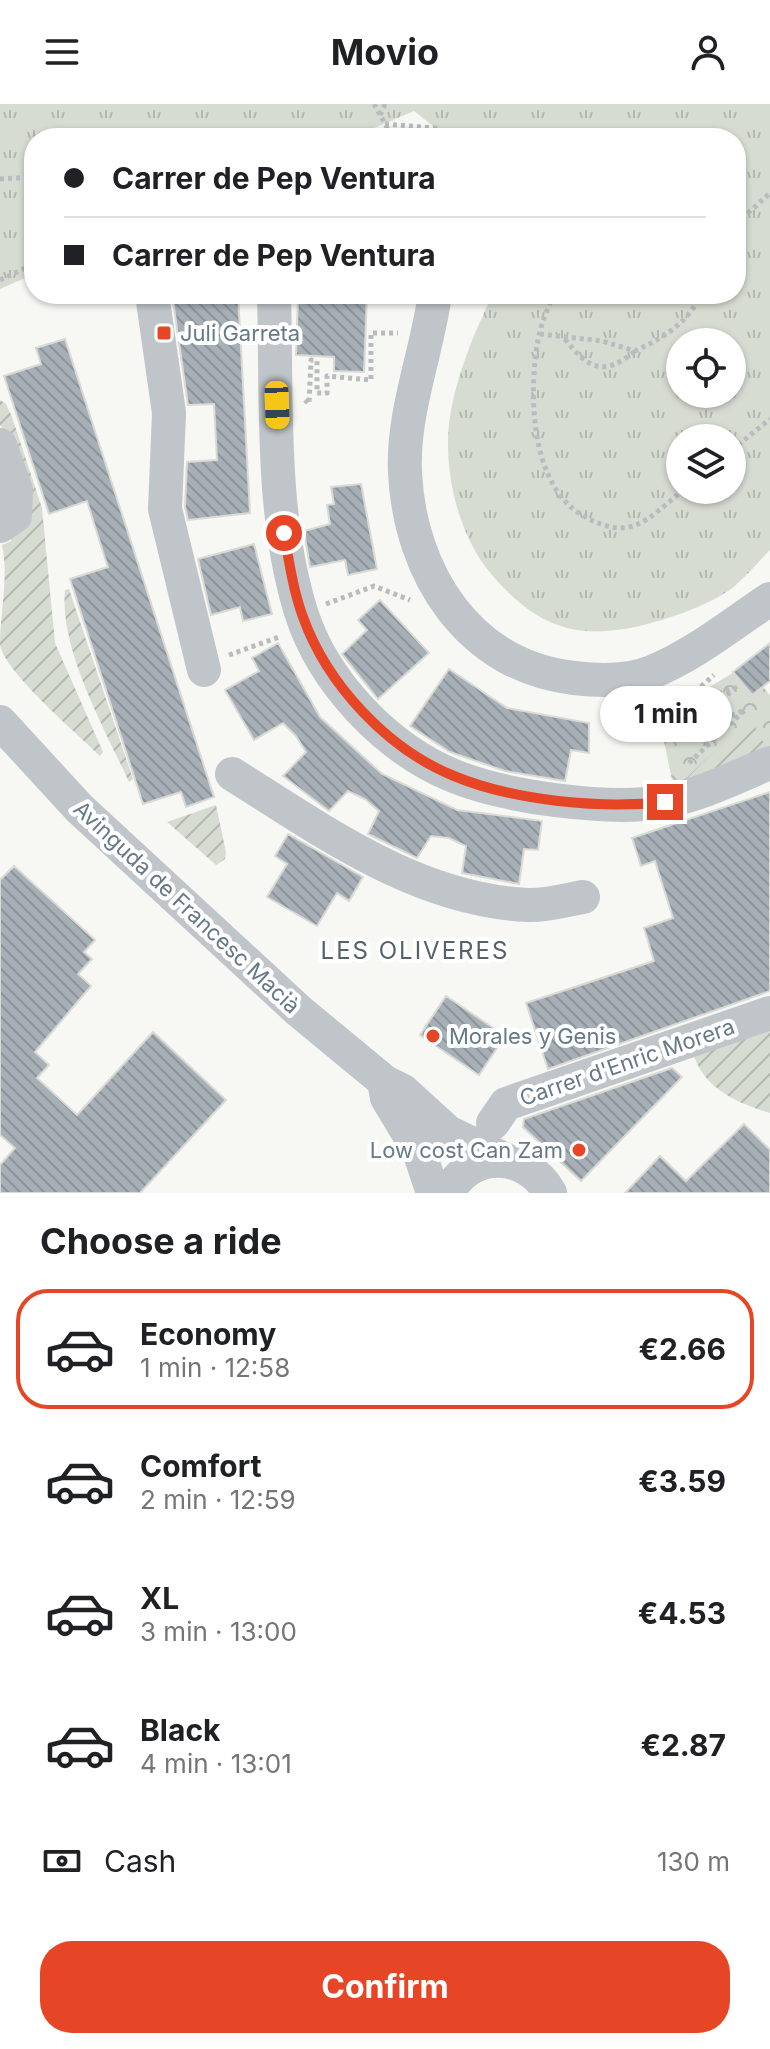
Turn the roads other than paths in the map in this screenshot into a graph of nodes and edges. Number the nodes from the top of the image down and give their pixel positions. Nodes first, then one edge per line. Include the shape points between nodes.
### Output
1 (153, 304) edge
2 (275, 304) edge
3 (433, 304) edge
4 (0, 445) edge
5 (0, 526) edge
6 (770, 599) edge
7 (212, 658) road end
8 (0, 722) edge
9 (770, 763) edge
10 (232, 774) dead end
11 (583, 897) dead end
12 (770, 1013) edge
13 (385, 1082) junction
14 (493, 1123) dead end
15 (508, 1161) junction
16 (433, 1193) edge
17 (448, 1193) edge
18 (550, 1193) edge

1 - 7 street via 169,413 165,509
2 - 9 street via 288,397 284,533 302,615 332,674 360,709 389,735 454,776 597,805 665,802
3 - 6 street via 410,419 406,484 414,536 433,580 457,619 478,638 522,665 591,680 651,672
4 - 5 street via 16,490 15,516
8 - 13 street, Avinguda de Francesc Macià via 141,868
10 - 11 street via 387,868 467,898 531,906
12 - 14 street, Carrer d'Enric Morera via 506,1104
13 - 15 street, Avinguda de Francesc Macià via 403,1091 448,1132
13 - 16 street, Avinguda de Francesc Macià via 387,1098 419,1151
15 - 17 street via 487,1161 465,1171
15 - 18 street, Avinguda de Francesc Macià via 521,1163 540,1177

